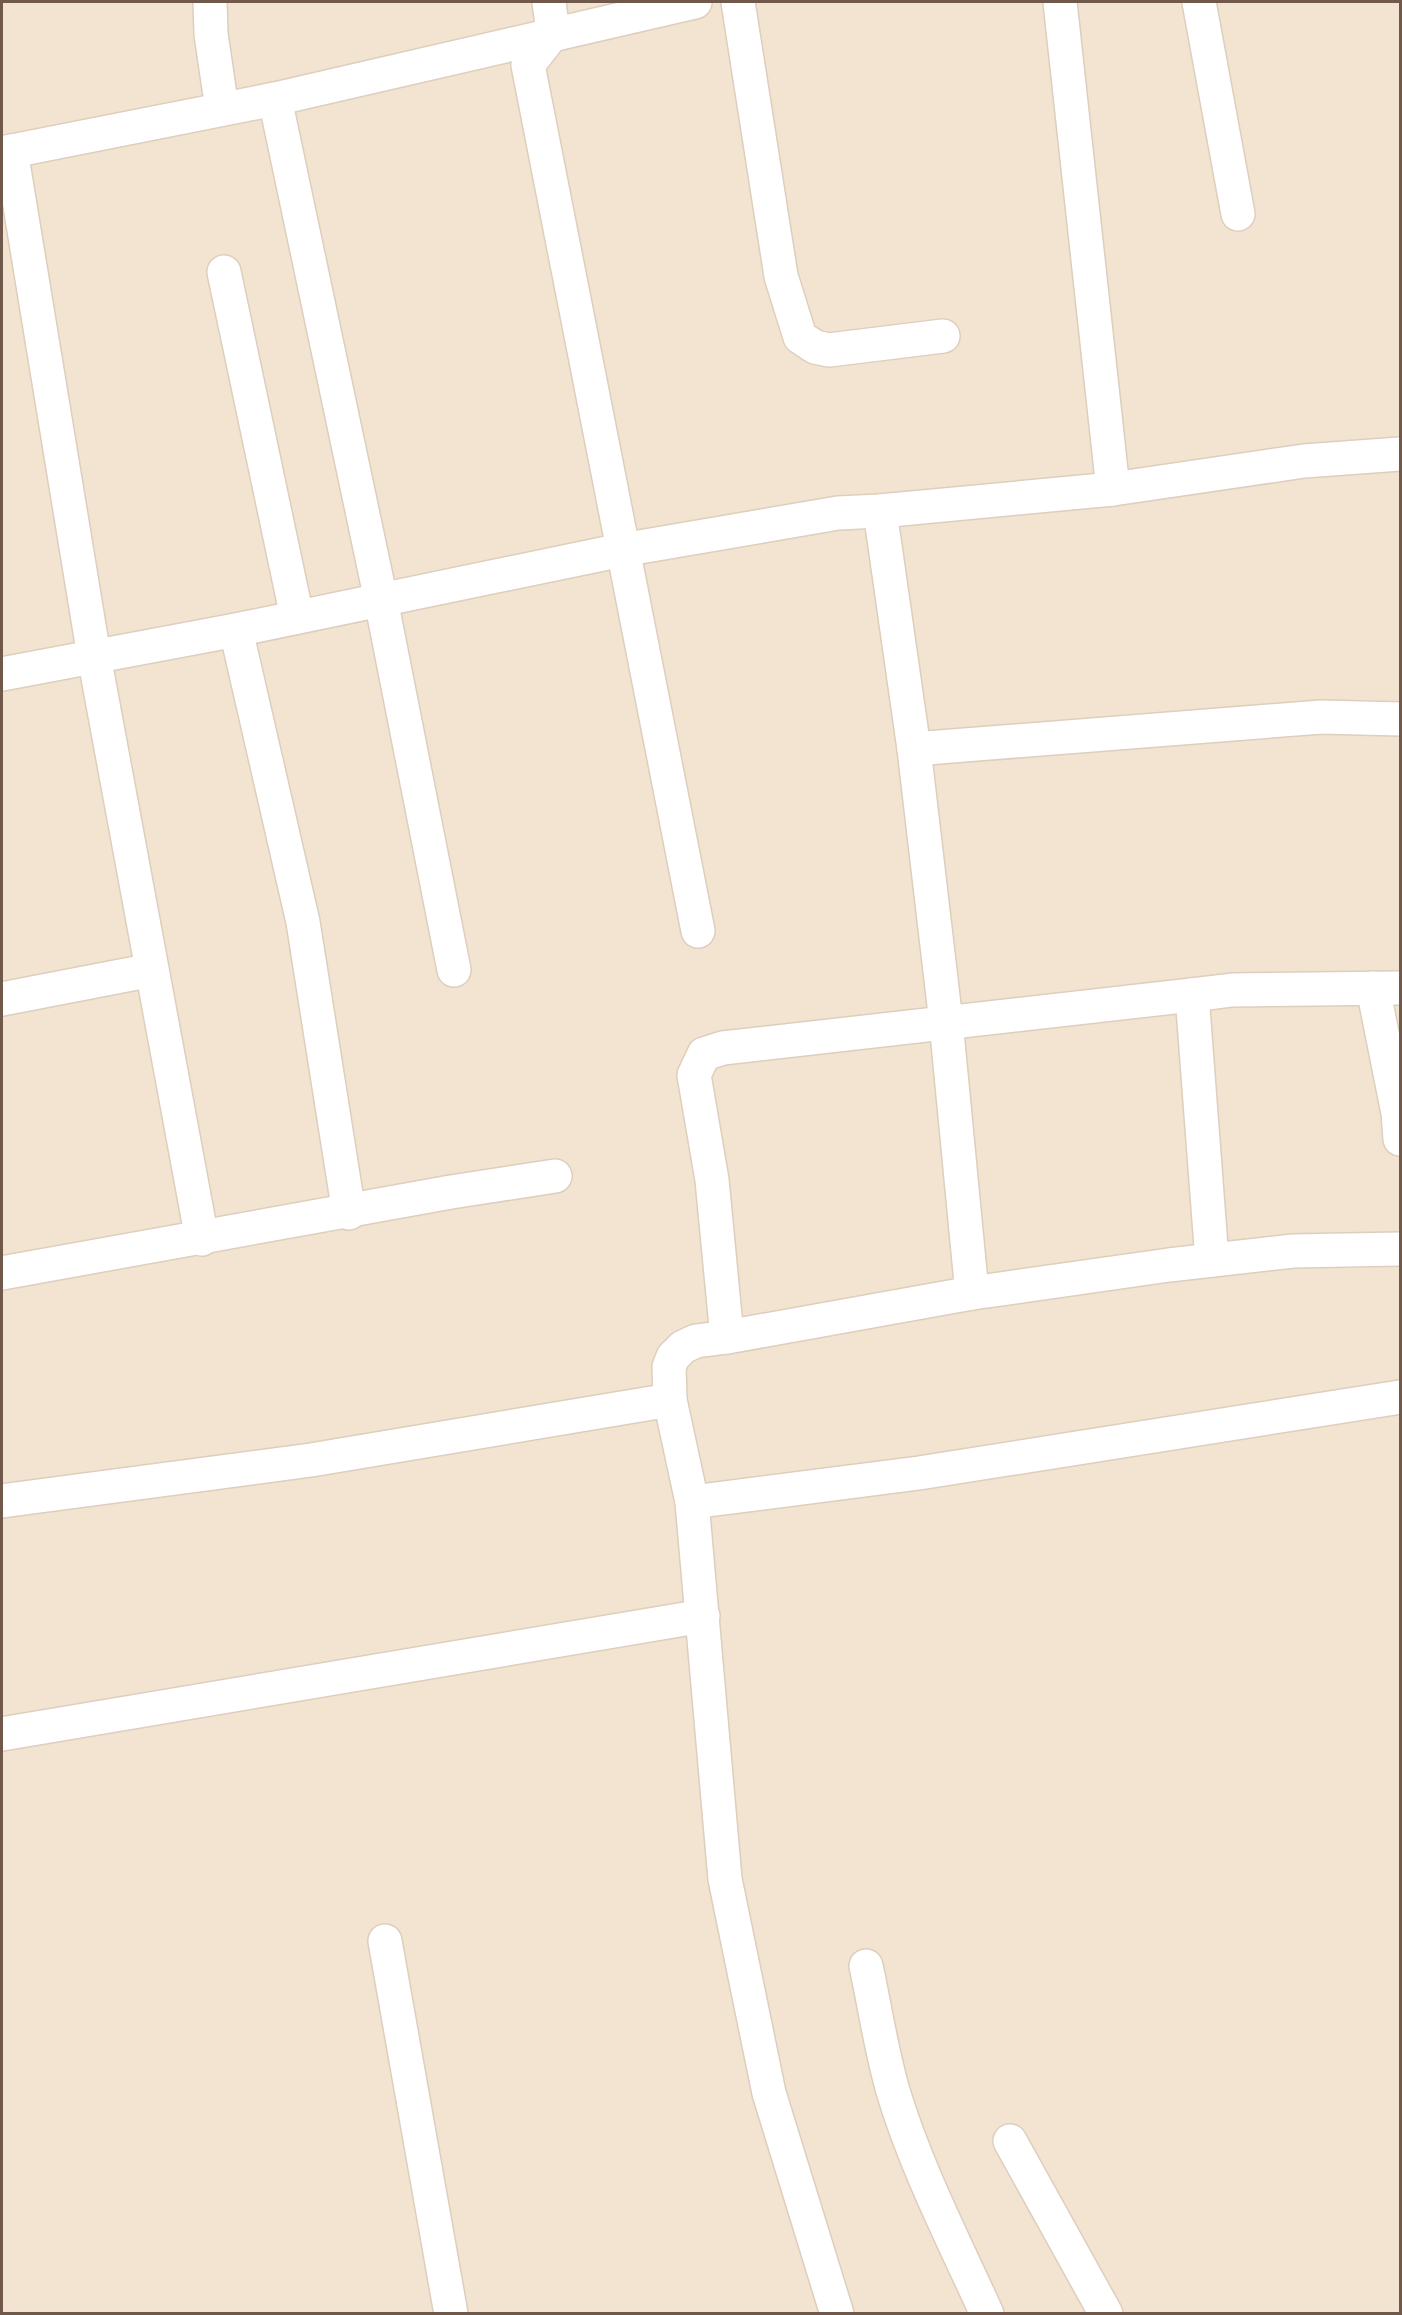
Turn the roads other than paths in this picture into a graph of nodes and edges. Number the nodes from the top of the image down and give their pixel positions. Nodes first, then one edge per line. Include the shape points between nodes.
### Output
1 (210, 2) edge
2 (695, 2) edge
3 (738, 2) edge
4 (1060, 2) edge
5 (1199, 2) edge
6 (551, 17) edge
7 (274, 99) junction
8 (222, 109) junction
9 (6, 152) edge
10 (1239, 214) dead end
11 (224, 272) dead end
12 (944, 336) dead end
13 (1401, 454) edge
14 (1113, 489) junction
15 (880, 511) junction
16 (622, 550) junction
17 (381, 600) junction
18 (297, 617) junction
19 (236, 630) junction
20 (94, 656) junction
21 (2, 674) edge
22 (1401, 719) edge
23 (914, 749) junction
24 (698, 931) dead end
25 (152, 970) junction
26 (454, 970) dead end
27 (1387, 988) edge
28 (1192, 995) junction
29 (2, 999) edge
30 (946, 1023) junction
31 (1401, 1139) edge
32 (555, 1176) dead end
33 (349, 1213) junction
34 (202, 1239) junction
35 (1401, 1249) edge
36 (1212, 1260) junction
37 (2, 1273) edge
38 (972, 1293) junction
39 (727, 1337) junction
40 (1401, 1397) edge
41 (670, 1400) junction
42 (2, 1501) edge
43 (692, 1502) junction
44 (703, 1616) junction
45 (2, 1734) edge
46 (385, 1941) dead end
47 (866, 1966) dead end
48 (1010, 2141) dead end
49 (451, 2313) edge
50 (837, 2313) edge
51 (987, 2313) edge
52 (1106, 2313) edge

1 - 8 street
2 - 6 street
3 - 12 street via 781,276 800,337 829,350
4 - 14 street
5 - 10 street
6 - 7 street
6 - 16 street via 528,65
7 - 8 street
7 - 17 street
8 - 9 street
9 - 20 street
11 - 18 street
13 - 14 street via 1304,461
14 - 15 street
15 - 16 street via 838,513
15 - 23 street
16 - 17 street
16 - 24 street
17 - 18 street
17 - 26 street
18 - 19 street
19 - 20 street
19 - 33 street via 303,922
20 - 21 street
20 - 25 street
22 - 23 street via 1321,717
23 - 30 street
25 - 29 street
25 - 34 street
27 - 28 street via 1232,990
27 - 31 street
28 - 30 street
28 - 36 street
30 - 38 street
30 - 39 street via 723,1048 704,1054 698,1062 694,1075 712,1180
32 - 33 street
33 - 34 street
34 - 37 street
35 - 36 street via 1293,1251
36 - 38 street
38 - 39 street
39 - 41 street via 682,1347 669,1367
40 - 43 street via 919,1473
41 - 42 street via 311,1460
41 - 43 street
43 - 44 street
44 - 45 street
44 - 50 street via 725,1879 769,2093
46 - 49 street
47 - 51 street via 893,2090 907,2131
48 - 52 street

